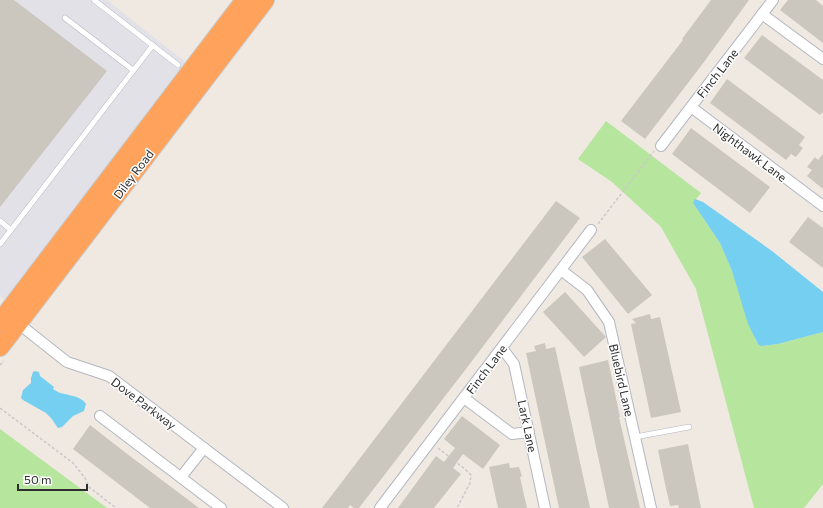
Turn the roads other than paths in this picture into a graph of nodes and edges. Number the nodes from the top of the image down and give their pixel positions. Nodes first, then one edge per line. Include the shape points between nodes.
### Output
1 (94, 0) edge
2 (245, 0) edge
3 (265, 0) edge
4 (773, 0) edge
5 (762, 14) junction
6 (65, 18) dead end
7 (152, 45) junction
8 (823, 59) edge
9 (178, 65) dead end
10 (133, 70) junction
11 (691, 107) junction
12 (661, 146) road end
13 (823, 206) edge
14 (0, 221) edge
15 (11, 230) junction
16 (591, 230) road end
17 (0, 244) edge
18 (561, 270) junction
19 (6, 317) edge
20 (0, 347) edge
21 (502, 348) junction
22 (464, 398) junction
23 (100, 416) dead end
24 (689, 427) dead end
25 (529, 432) junction
26 (635, 437) junction
27 (204, 448) junction
28 (181, 477) junction
29 (221, 508) edge
30 (283, 508) edge
31 (380, 508) edge
32 (546, 508) edge
33 (651, 508) edge

1 - 7 lane
2 - 19 highway, Diley Road
3 - 19 highway, Diley Road
4 - 5 street, Finch Lane
5 - 8 street
5 - 11 street, Finch Lane
6 - 10 lane
7 - 9 lane
7 - 10 lane
10 - 15 lane
11 - 12 street, Finch Lane
11 - 13 street, Nighthawk Lane
14 - 15 lane
15 - 17 lane
16 - 18 street, Finch Lane
18 - 21 street, Finch Lane
18 - 26 street, Bluebird Lane via 587,290 609,322
19 - 20 highway, Diley Road
19 - 27 street, Dove Parkway via 67,362 109,376
21 - 22 street, Finch Lane
21 - 25 street, Lark Lane via 514,364
22 - 25 street via 512,434
22 - 31 street, Finch Lane
23 - 28 street
24 - 26 lane
25 - 32 street, Lark Lane
26 - 33 street, Bluebird Lane
27 - 28 street
27 - 30 street, Dove Parkway
28 - 29 street

